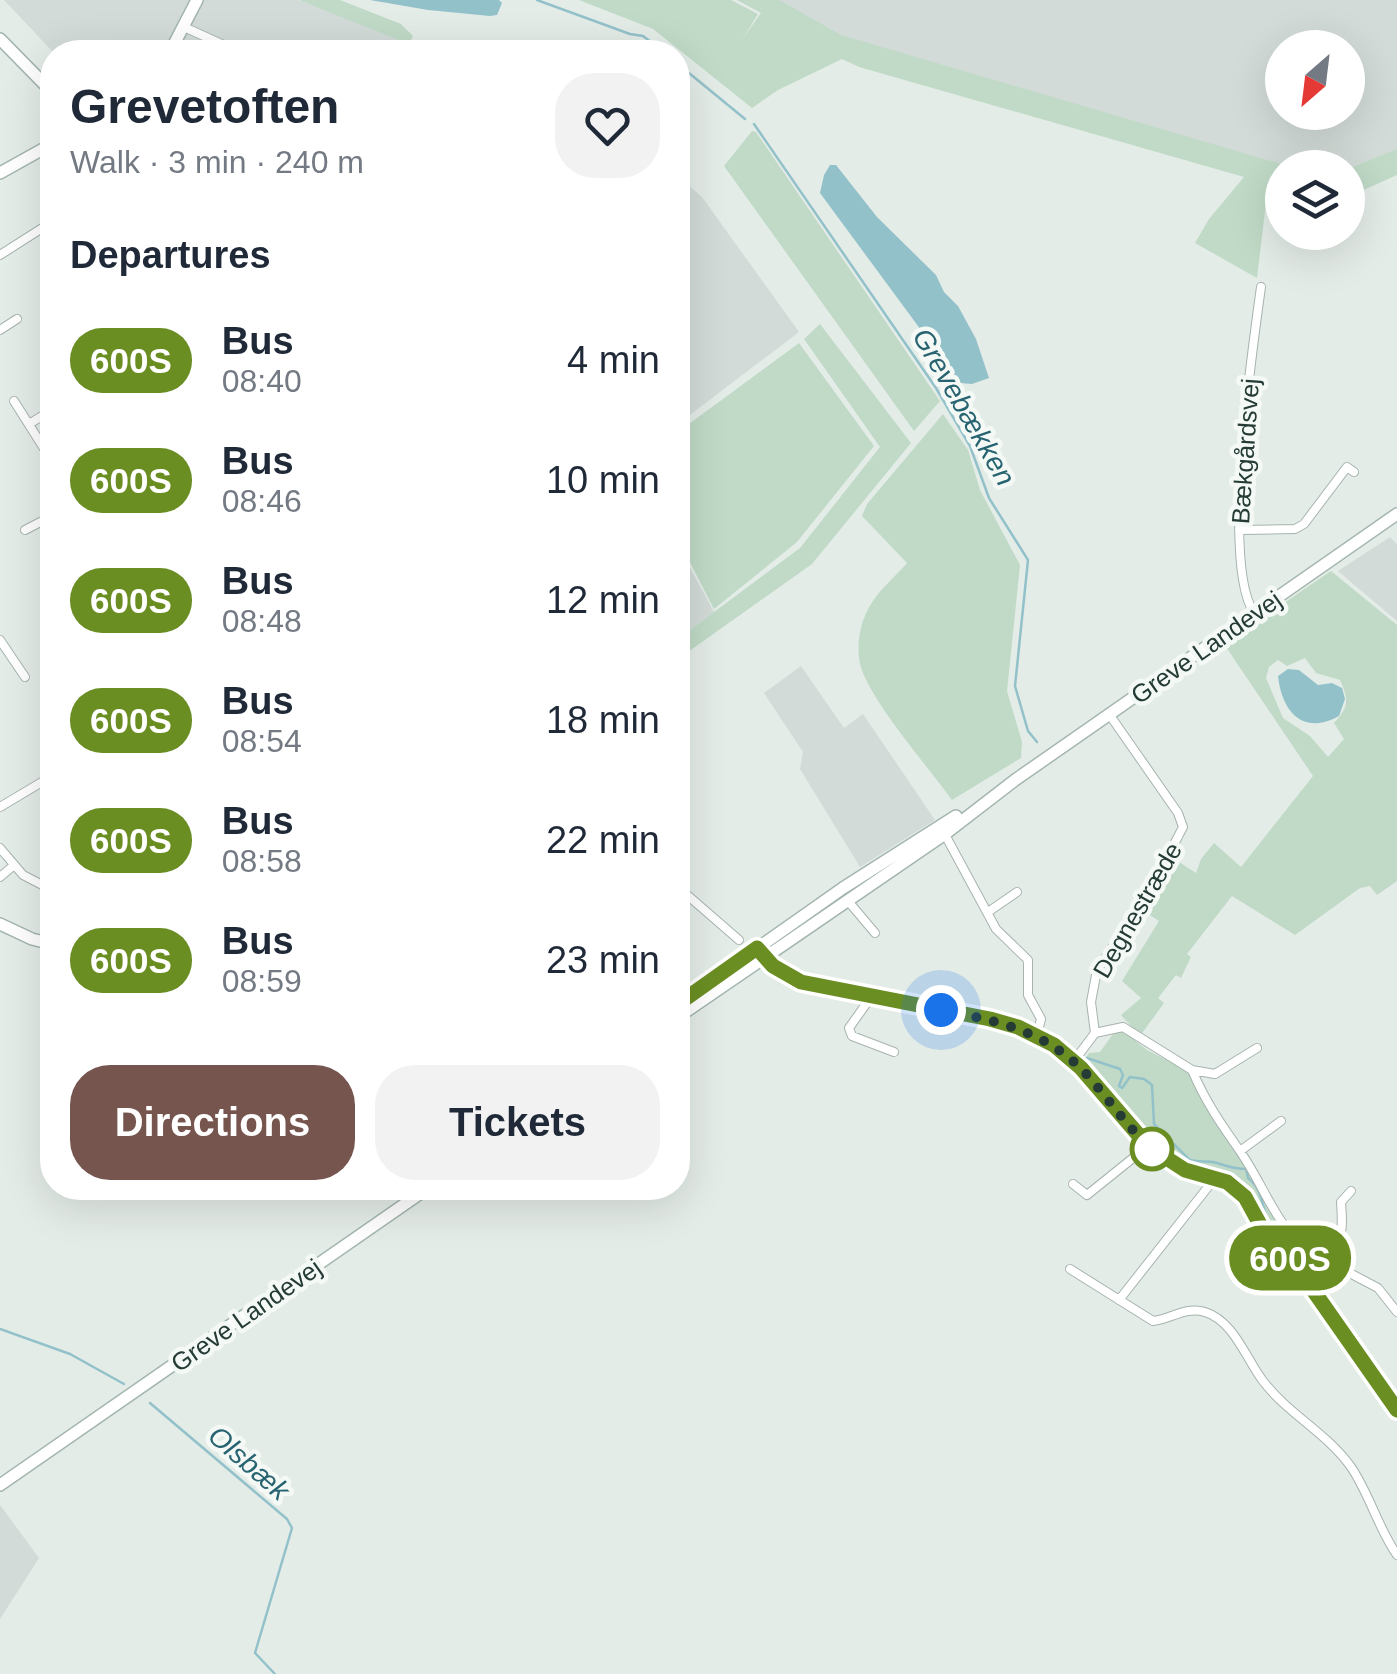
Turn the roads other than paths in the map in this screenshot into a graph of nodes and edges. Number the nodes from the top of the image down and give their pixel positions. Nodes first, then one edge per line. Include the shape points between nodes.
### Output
1 (197, 0) edge
2 (184, 28) junction
3 (0, 38) edge
4 (177, 40) edge
5 (212, 40) edge
6 (40, 80) edge
7 (40, 151) edge
8 (0, 173) edge
9 (40, 230) edge
10 (0, 254) edge
11 (1261, 288) dead end
12 (17, 318) dead end
13 (0, 330) edge
14 (14, 402) dead end
15 (40, 417) edge
16 (29, 424) junction
17 (40, 441) edge
18 (1354, 472) dead end
19 (1397, 514) edge
20 (40, 522) edge
21 (25, 530) dead end
22 (1240, 530) junction
23 (1254, 613) junction
24 (0, 640) edge
25 (10, 654) junction
26 (0, 660) edge
27 (26, 677) dead end
28 (1109, 714) junction
29 (40, 783) edge
30 (0, 807) edge
31 (942, 830) junction
32 (0, 848) edge
33 (12, 866) junction
34 (0, 877) edge
35 (40, 885) edge
36 (1017, 892) dead end
37 (690, 897) edge
38 (848, 900) junction
39 (988, 912) junction
40 (0, 924) edge
41 (876, 932) dead end
42 (739, 940) dead end
43 (40, 941) edge
44 (761, 953) junction
45 (690, 997) edge
46 (871, 997) junction
47 (690, 1008) edge
48 (1095, 1033) junction
49 (1038, 1035) junction
50 (1257, 1048) dead end
51 (894, 1052) dead end
52 (1074, 1061) junction
53 (1192, 1070) junction
54 (1281, 1121) dead end
55 (1148, 1146) junction
56 (1240, 1151) junction
57 (1213, 1176) junction
58 (1074, 1184) dead end
59 (1352, 1191) dead end
60 (404, 1200) edge
61 (411, 1200) edge
62 (351, 1241) junction
63 (1304, 1248) junction
64 (1292, 1260) junction
65 (1322, 1260) junction
66 (1070, 1270) dead end
67 (1118, 1300) junction
68 (1397, 1312) edge
69 (1397, 1410) edge
70 (0, 1485) edge
71 (1397, 1555) edge

1 - 2 street
2 - 4 street
2 - 5 street
3 - 6 street
7 - 8 street
9 - 10 street
11 - 22 street, Bækgårdsvej
12 - 13 street
14 - 16 street
15 - 16 street
16 - 17 street
18 - 22 street via 1347,468 1295,529
19 - 23 street, Greve Landevej
20 - 21 street
22 - 23 street, Bækgårdsvej via 1244,592
23 - 28 street, Greve Landevej
24 - 25 street
25 - 26 street
25 - 27 street
28 - 31 street, Greve Landevej
28 - 48 street, Degnestræde via 1183,828 1097,970
29 - 30 street
31 - 38 street, Greve Landevej
31 - 39 street
31 - 44 street, Greve Landevej
32 - 33 street
33 - 34 street
33 - 35 street
36 - 39 street
37 - 42 street
38 - 41 street
38 - 44 street, Greve Landevej
39 - 49 street via 1028,960 1028,995 1041,1019
40 - 43 street
44 - 45 street, Greve Landevej
44 - 46 street via 795,980
44 - 47 street, Greve Landevej
46 - 49 street
46 - 51 street via 849,1028 852,1036
48 - 52 street
48 - 53 street via 1123,1027
49 - 52 street
50 - 53 street via 1215,1074
52 - 55 street
53 - 56 street via 1214,1117
54 - 56 street
55 - 57 street via 1185,1170
55 - 58 street via 1088,1195
56 - 63 street via 1274,1215
57 - 64 street via 1245,1197
57 - 67 street
59 - 65 street via 1341,1202 1343,1234
60 - 62 street, Greve Landevej
61 - 62 street, Greve Landevej
62 - 70 street, Greve Landevej
63 - 64 street
63 - 65 street
64 - 69 street
65 - 68 street via 1378,1288
66 - 67 street
67 - 71 street via 1153,1321 1189,1310 1216,1316 1270,1390 1349,1464

